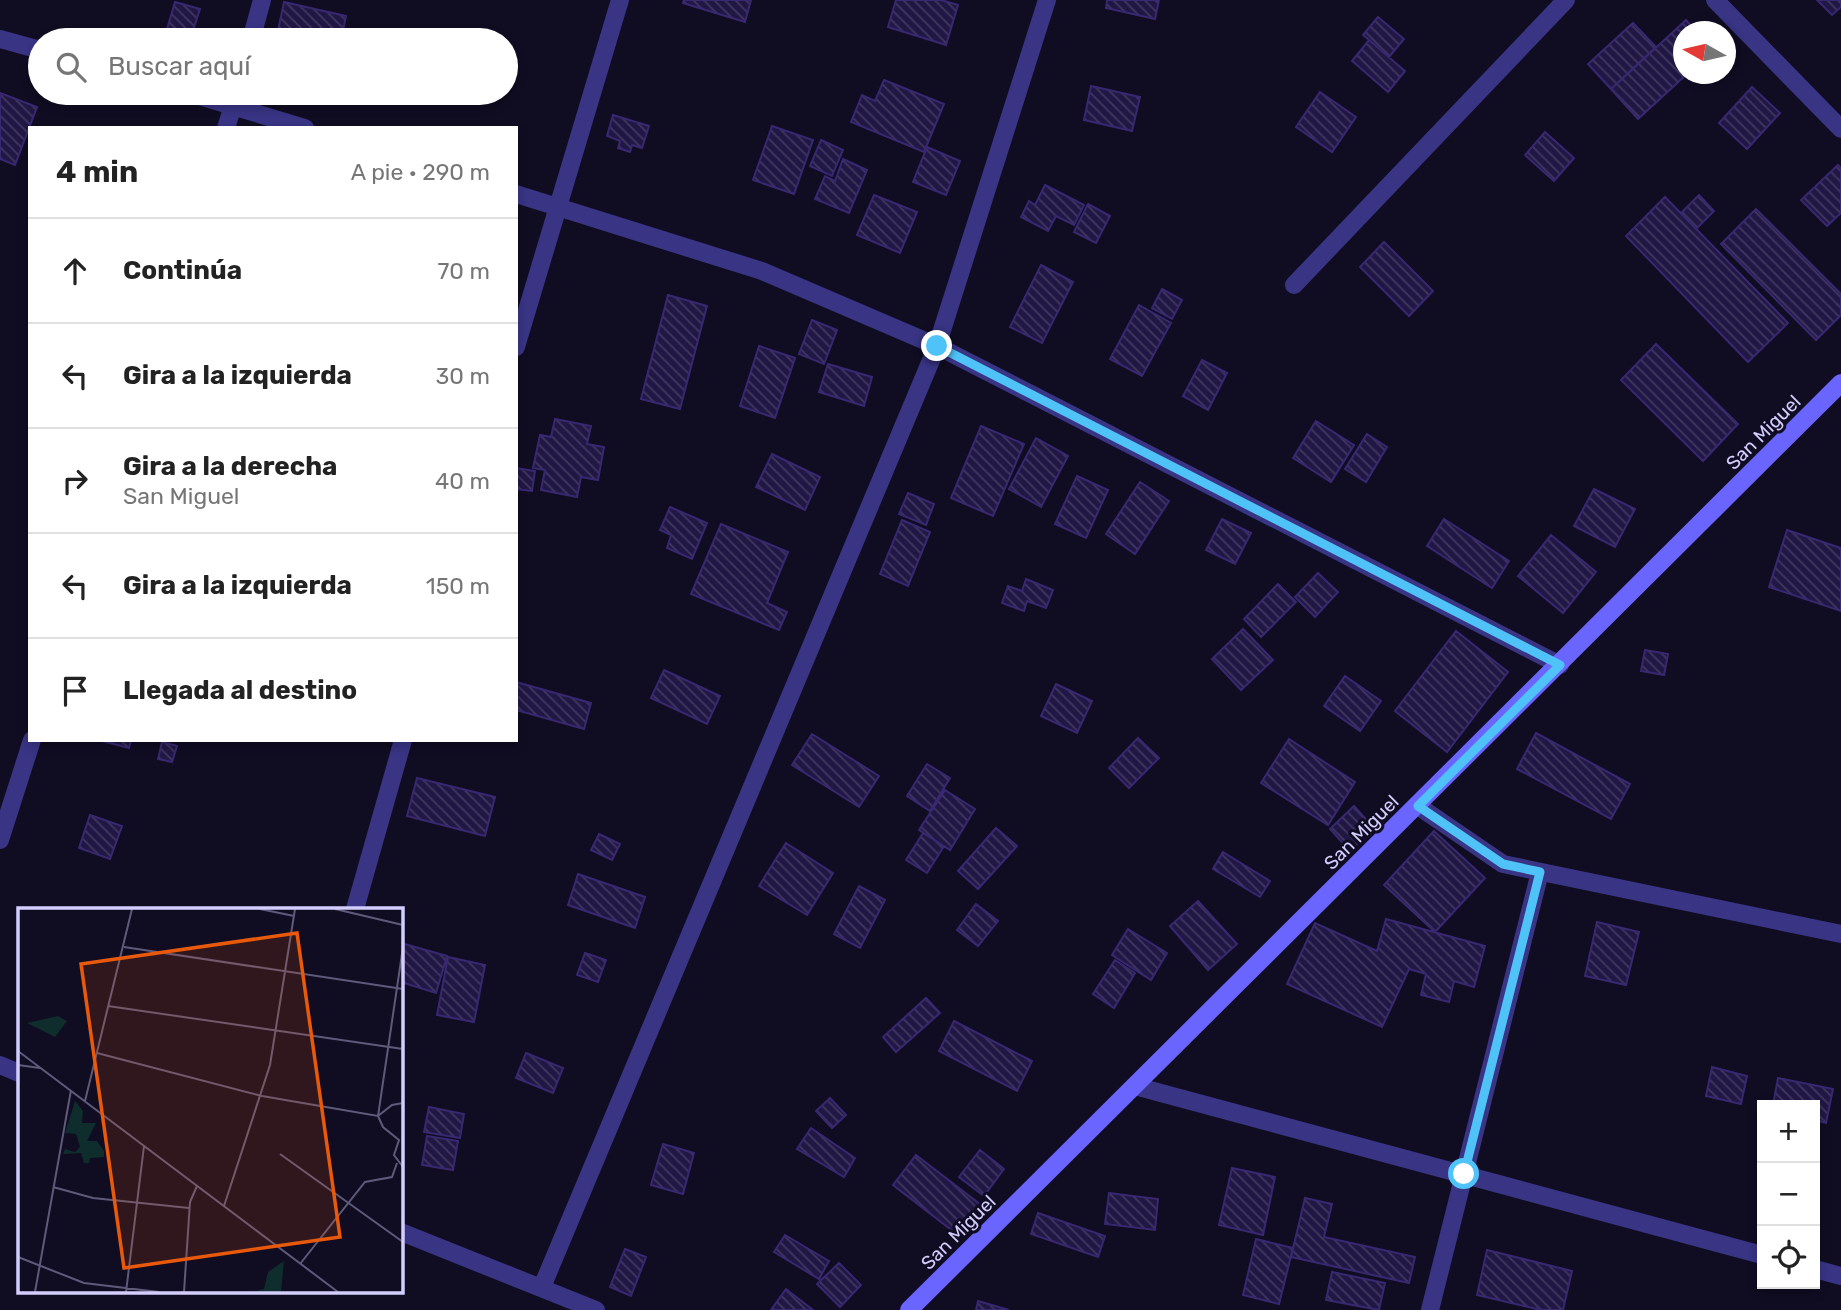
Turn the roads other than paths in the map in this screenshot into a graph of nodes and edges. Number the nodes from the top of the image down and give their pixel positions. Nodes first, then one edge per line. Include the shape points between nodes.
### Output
1 (262, 0) edge
2 (620, 0) edge
3 (1047, 0) edge
4 (1566, 0) edge
5 (1715, 0) edge
6 (254, 28) edge
7 (0, 39) edge
8 (28, 47) edge
9 (233, 105) edge
10 (249, 105) edge
11 (227, 126) edge
12 (300, 126) edge
13 (1841, 129) edge
14 (518, 195) edge
15 (557, 206) junction
16 (1294, 285) dead end
17 (518, 340) edge
18 (937, 346) junction
19 (1841, 383) edge
20 (1560, 665) junction
21 (31, 742) edge
22 (402, 742) edge
23 (1418, 806) junction
24 (0, 840) edge
25 (1540, 872) junction
26 (355, 908) edge
27 (1841, 934) edge
28 (0, 1065) edge
29 (18, 1073) edge
30 (1135, 1086) junction
31 (1464, 1174) junction
32 (402, 1231) edge
33 (1757, 1254) edge
34 (1820, 1270) edge
35 (1841, 1276) edge
36 (542, 1287) junction
37 (596, 1310) edge
38 (909, 1310) edge
39 (1430, 1310) edge

1 - 6 street
2 - 15 street
3 - 18 street
4 - 16 street
5 - 13 street
7 - 8 street
9 - 11 street
10 - 12 street
14 - 15 street
15 - 17 street
15 - 18 street via 762,271
18 - 20 street
18 - 36 street
19 - 20 street, San Miguel
20 - 23 street, San Miguel
21 - 24 street
22 - 26 street
23 - 25 street via 1503,864
23 - 30 street, San Miguel
25 - 27 street
25 - 31 street
28 - 29 street
30 - 31 street
30 - 38 street, San Miguel
31 - 33 street
31 - 39 street
32 - 36 street
34 - 35 street
36 - 37 street

